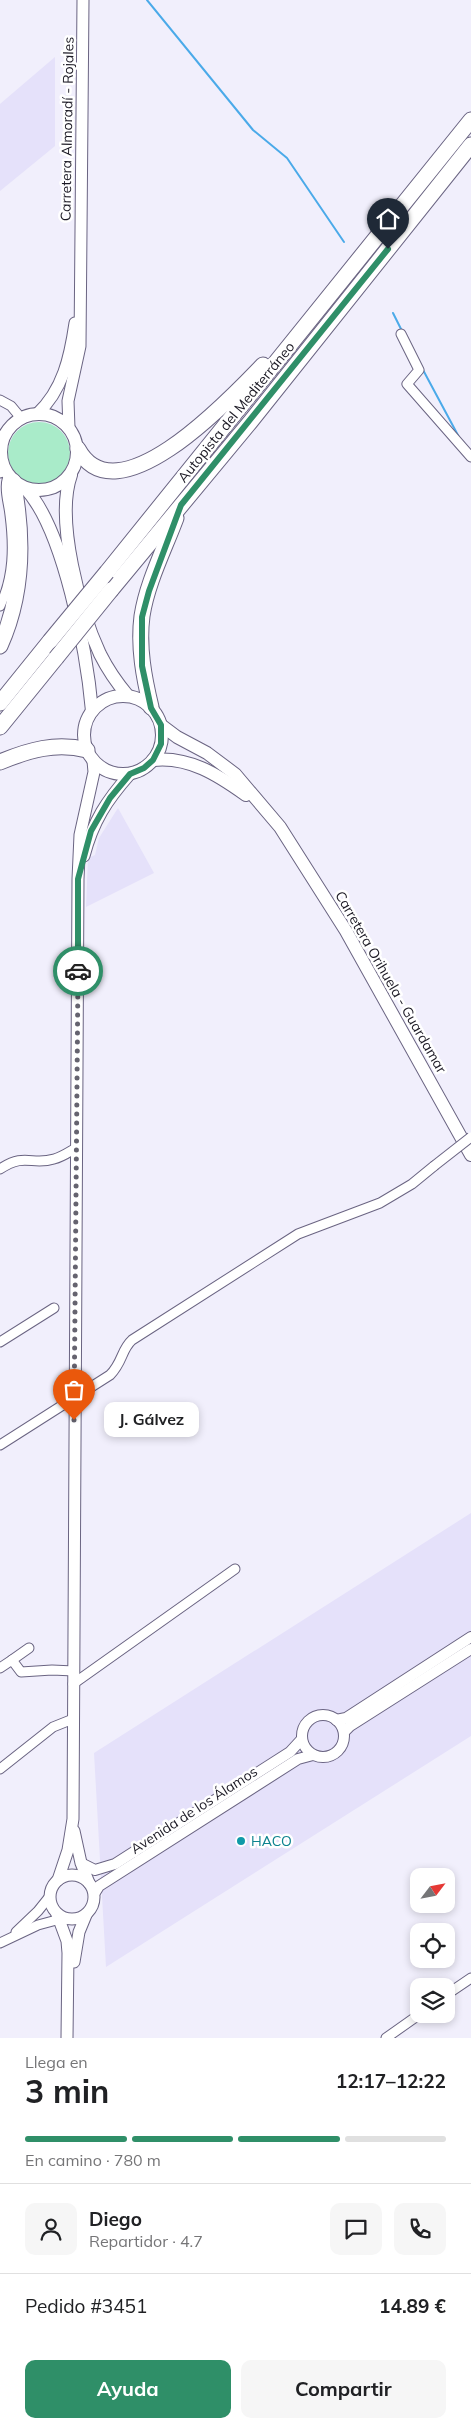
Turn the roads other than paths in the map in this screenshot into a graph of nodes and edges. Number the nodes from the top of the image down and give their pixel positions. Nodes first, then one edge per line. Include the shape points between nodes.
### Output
1 (83, 0) edge
2 (471, 120) edge
3 (471, 145) edge
4 (429, 173) junction
5 (81, 259) junction
6 (401, 334) dead end
7 (0, 400) edge
8 (37, 414) junction
9 (19, 419) junction
10 (0, 426) edge
11 (69, 428) junction
12 (78, 449) junction
13 (471, 457) edge
14 (72, 472) junction
15 (6, 478) edge
16 (181, 505) junction
17 (0, 606) edge
18 (0, 646) edge
19 (128, 696) junction
20 (0, 703) edge
21 (151, 708) junction
22 (92, 711) junction
23 (161, 725) junction
24 (0, 727) edge
25 (90, 755) junction
26 (153, 760) junction
27 (0, 762) edge
28 (130, 774) junction
29 (280, 827) junction
30 (78, 879) junction
31 (471, 1137) edge
32 (76, 1148) junction
33 (471, 1155) edge
34 (0, 1169) edge
35 (54, 1308) dead end
36 (0, 1342) edge
37 (74, 1400) junction
38 (0, 1445) edge
39 (235, 1569) dead end
40 (471, 1637) edge
41 (29, 1648) dead end
42 (471, 1649) edge
43 (12, 1660) junction
44 (0, 1668) edge
45 (74, 1671) junction
46 (74, 1684) junction
47 (73, 1719) junction
48 (336, 1720) junction
49 (344, 1732) junction
50 (302, 1739) junction
51 (313, 1756) junction
52 (0, 1769) edge
53 (73, 1819) junction
54 (81, 1862) junction
55 (115, 1864) junction
56 (58, 1880) junction
57 (89, 1884) junction
58 (50, 1896) junction
59 (86, 1915) junction
60 (60, 1917) junction
61 (43, 1923) junction
62 (64, 1934) junction
63 (12, 1936) junction
64 (0, 1944) edge
65 (471, 1978) edge
66 (455, 1989) edge
67 (68, 2004) junction
68 (410, 2021) edge
69 (67, 2038) edge
70 (386, 2038) edge

1 - 5 main road, Carretera Almoradí - Rojales
2 - 4 highway, Autopista del Mediterráneo
3 - 16 highway, Autopista del Mediterráneo
4 - 12 highway via 280,346 235,394 174,446 145,463 108,470 90,465
4 - 20 highway, Autopista del Mediterráneo, bridge
5 - 8 main road via 75,324 66,368 49,402
5 - 11 main road via 80,346 68,401
6 - 13 street via 419,370 407,384
7 - 9 street via 11,406
8 - 9 main road
8 - 11 main road via 54,417
9 - 10 main road
9 - 15 main road via 3,440 1,453
11 - 12 main road
12 - 14 main road
14 - 15 main road via 66,481 36,491
14 - 19 main road via 67,487 66,523 77,582 100,654
15 - 17 street via 13,536 12,558 11,578
15 - 18 highway via 18,504 21,570 16,598
15 - 22 main road via 42,511 62,563 84,653
16 - 21 highway via 142,617 142,666
16 - 24 highway, Autopista del Mediterráneo, bridge
19 - 21 main road
19 - 22 main road via 108,699
21 - 23 main road
22 - 25 main road via 85,723 84,736
23 - 26 main road via 161,744
23 - 29 main road, Carretera Orihuela - Guardamar via 234,774
25 - 27 highway via 70,746 54,746
25 - 28 main road via 104,769 116,774
25 - 30 main road via 94,772 80,835
26 - 28 main road
26 - 29 main road, Carretera Orihuela - Guardamar via 170,758 185,761 216,775 253,799
28 - 30 main road via 110,798 91,831
29 - 33 main road, Carretera Orihuela - Guardamar via 346,931
30 - 32 main road
31 - 37 street, bridge via 412,1184 380,1203 298,1234 132,1340 117,1368
32 - 34 street via 56,1159 18,1159
32 - 37 main road
35 - 36 street
37 - 38 street
37 - 45 main road
39 - 46 street
40 - 48 street via 346,1718
41 - 43 street
42 - 49 street
43 - 44 street
43 - 45 street via 21,1672
45 - 46 main road
46 - 47 main road
47 - 52 street via 53,1727
47 - 53 main road
48 - 49 street
48 - 50 street via 324,1715 311,1719 304,1725
49 - 51 street via 341,1746 332,1755
50 - 51 street
50 - 55 street, Avenida de los Álamos via 290,1752
51 - 57 street, Avenida de los Álamos via 298,1759 100,1886
53 - 54 main road
53 - 56 main road via 68,1850
54 - 55 street, Avenida de los Álamos via 96,1870
54 - 57 main road
55 - 57 street, Avenida de los Álamos
56 - 57 main road via 74,1875
56 - 58 main road
57 - 59 main road via 94,1902
58 - 60 main road
58 - 63 street
59 - 60 main road via 72,1920
59 - 67 main road via 75,1952
60 - 61 street
60 - 62 main road
61 - 62 street
61 - 63 street
62 - 67 main road via 68,1953
63 - 64 street
65 - 66 street
67 - 69 main road
68 - 70 street

